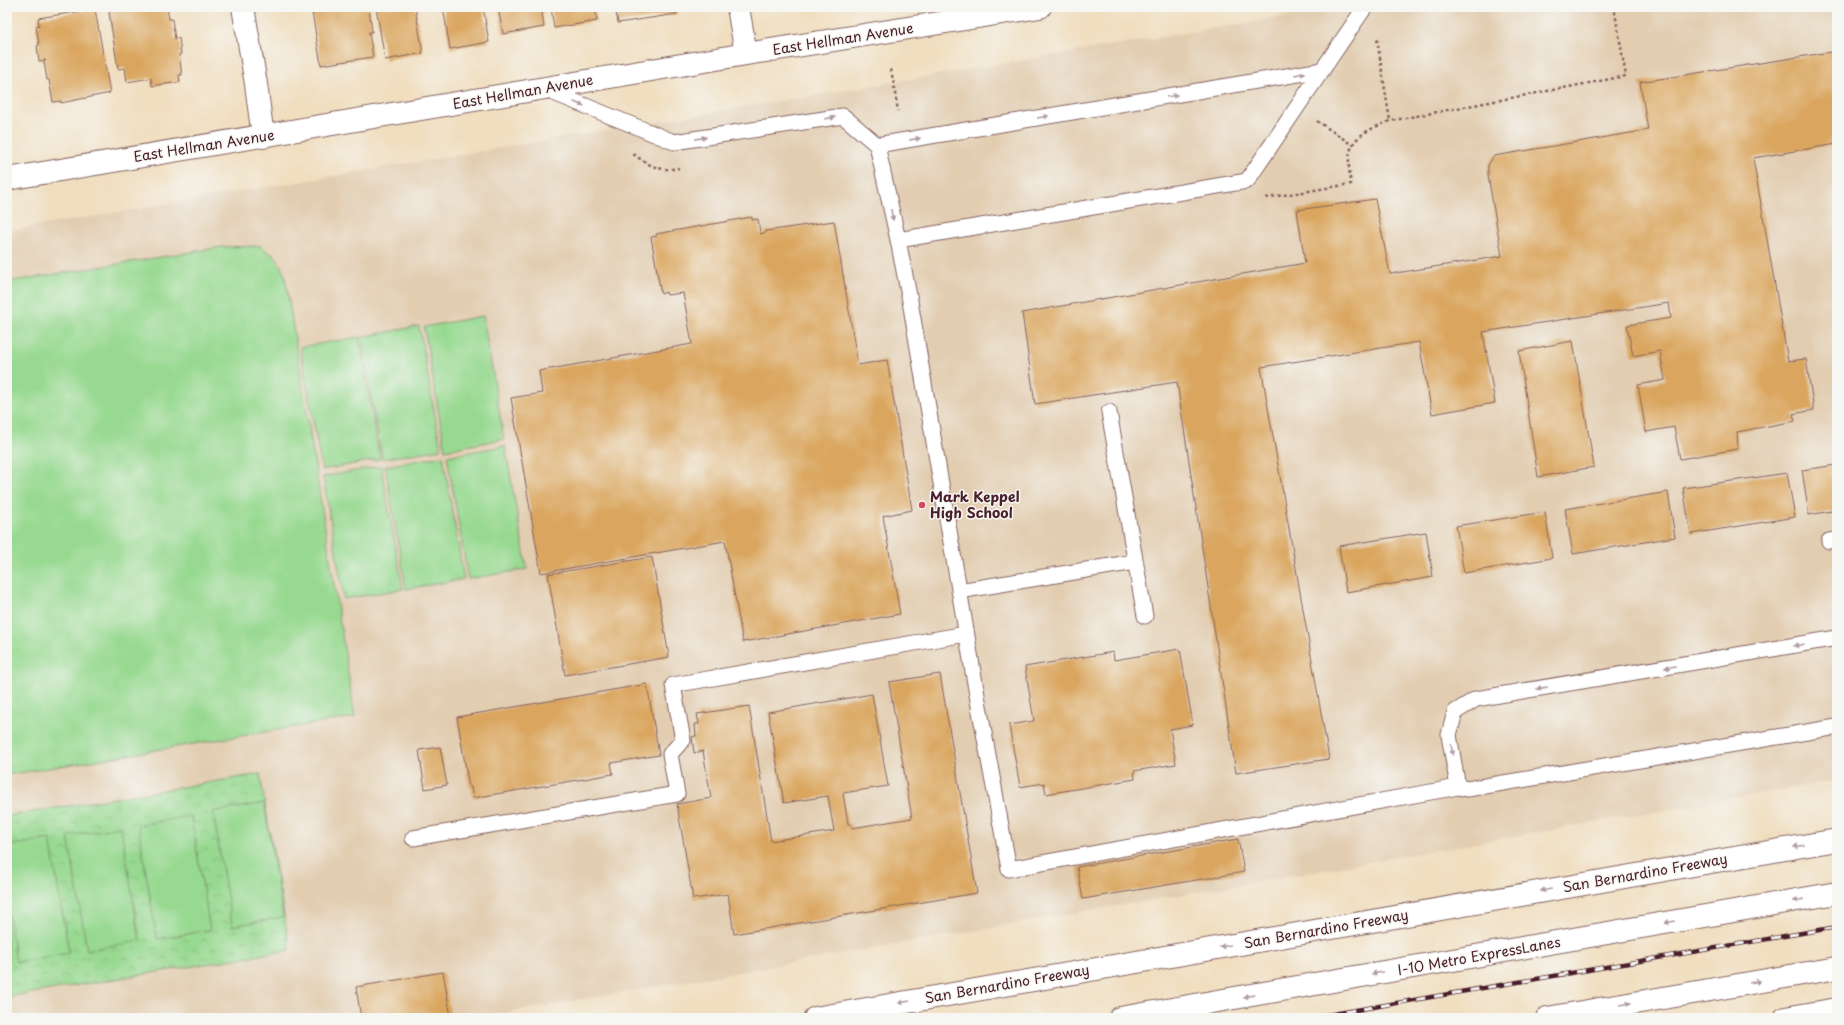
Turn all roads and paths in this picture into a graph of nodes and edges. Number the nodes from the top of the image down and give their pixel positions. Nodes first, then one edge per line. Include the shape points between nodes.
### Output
1 (243, 7) edge
2 (738, 7) edge
3 (1040, 7) edge
4 (1365, 7) edge
5 (1614, 7) edge
6 (1003, 10) edge
7 (1377, 39) dead end
8 (746, 54) junction
9 (891, 69) dead end
10 (1322, 70) junction
11 (543, 88) junction
12 (898, 111) dead end
13 (1315, 120) dead end
14 (1390, 121) junction
15 (263, 137) junction
16 (1351, 144) junction
17 (877, 145) junction
18 (628, 150) dead end
19 (680, 168) dead end
20 (7, 179) edge
21 (1261, 198) dead end
22 (898, 240) junction
23 (1109, 412) dead end
24 (1135, 562) junction
25 (959, 591) junction
26 (1145, 616) dead end
27 (966, 634) junction
28 (1837, 638) edge
29 (1837, 727) edge
30 (1458, 787) junction
31 (413, 838) dead end
32 (1837, 840) edge
33 (1837, 893) edge
34 (1837, 968) edge
35 (1837, 1009) edge
36 (814, 1018) edge
37 (1120, 1018) edge
38 (1547, 1018) edge
39 (1785, 1018) edge

1 - 15 main road
2 - 8 main road
3 - 6 main road, East Hellman Avenue
4 - 10 lane
5 - 14 path via 1626,76
6 - 8 main road, East Hellman Avenue
7 - 14 path
8 - 11 main road, East Hellman Avenue
9 - 12 path
17 -> 10 lane
10 - 22 lane via 1247,181
11 - 15 main road, East Hellman Avenue
11 -> 17 lane via 674,142 843,116
13 - 16 path
14 - 16 path via 1370,128
15 - 20 main road, East Hellman Avenue
16 - 21 path via 1348,164 1351,184
17 -> 22 lane
18 - 19 path via 652,167 672,170
22 - 25 lane
23 - 24 lane
24 - 25 lane
24 - 26 lane
25 - 27 lane
27 - 30 lane via 1009,869
27 - 31 lane via 673,685 683,740 670,754 676,794
28 -> 30 lane via 1476,699 1455,712 1450,735
29 - 30 lane via 1507,784 1467,789
32 -> 36 main road, San Bernardino Freeway
33 -> 37 main road, I-10 Metro ExpressLanes
38 -> 34 main road
35 - 39 main road

